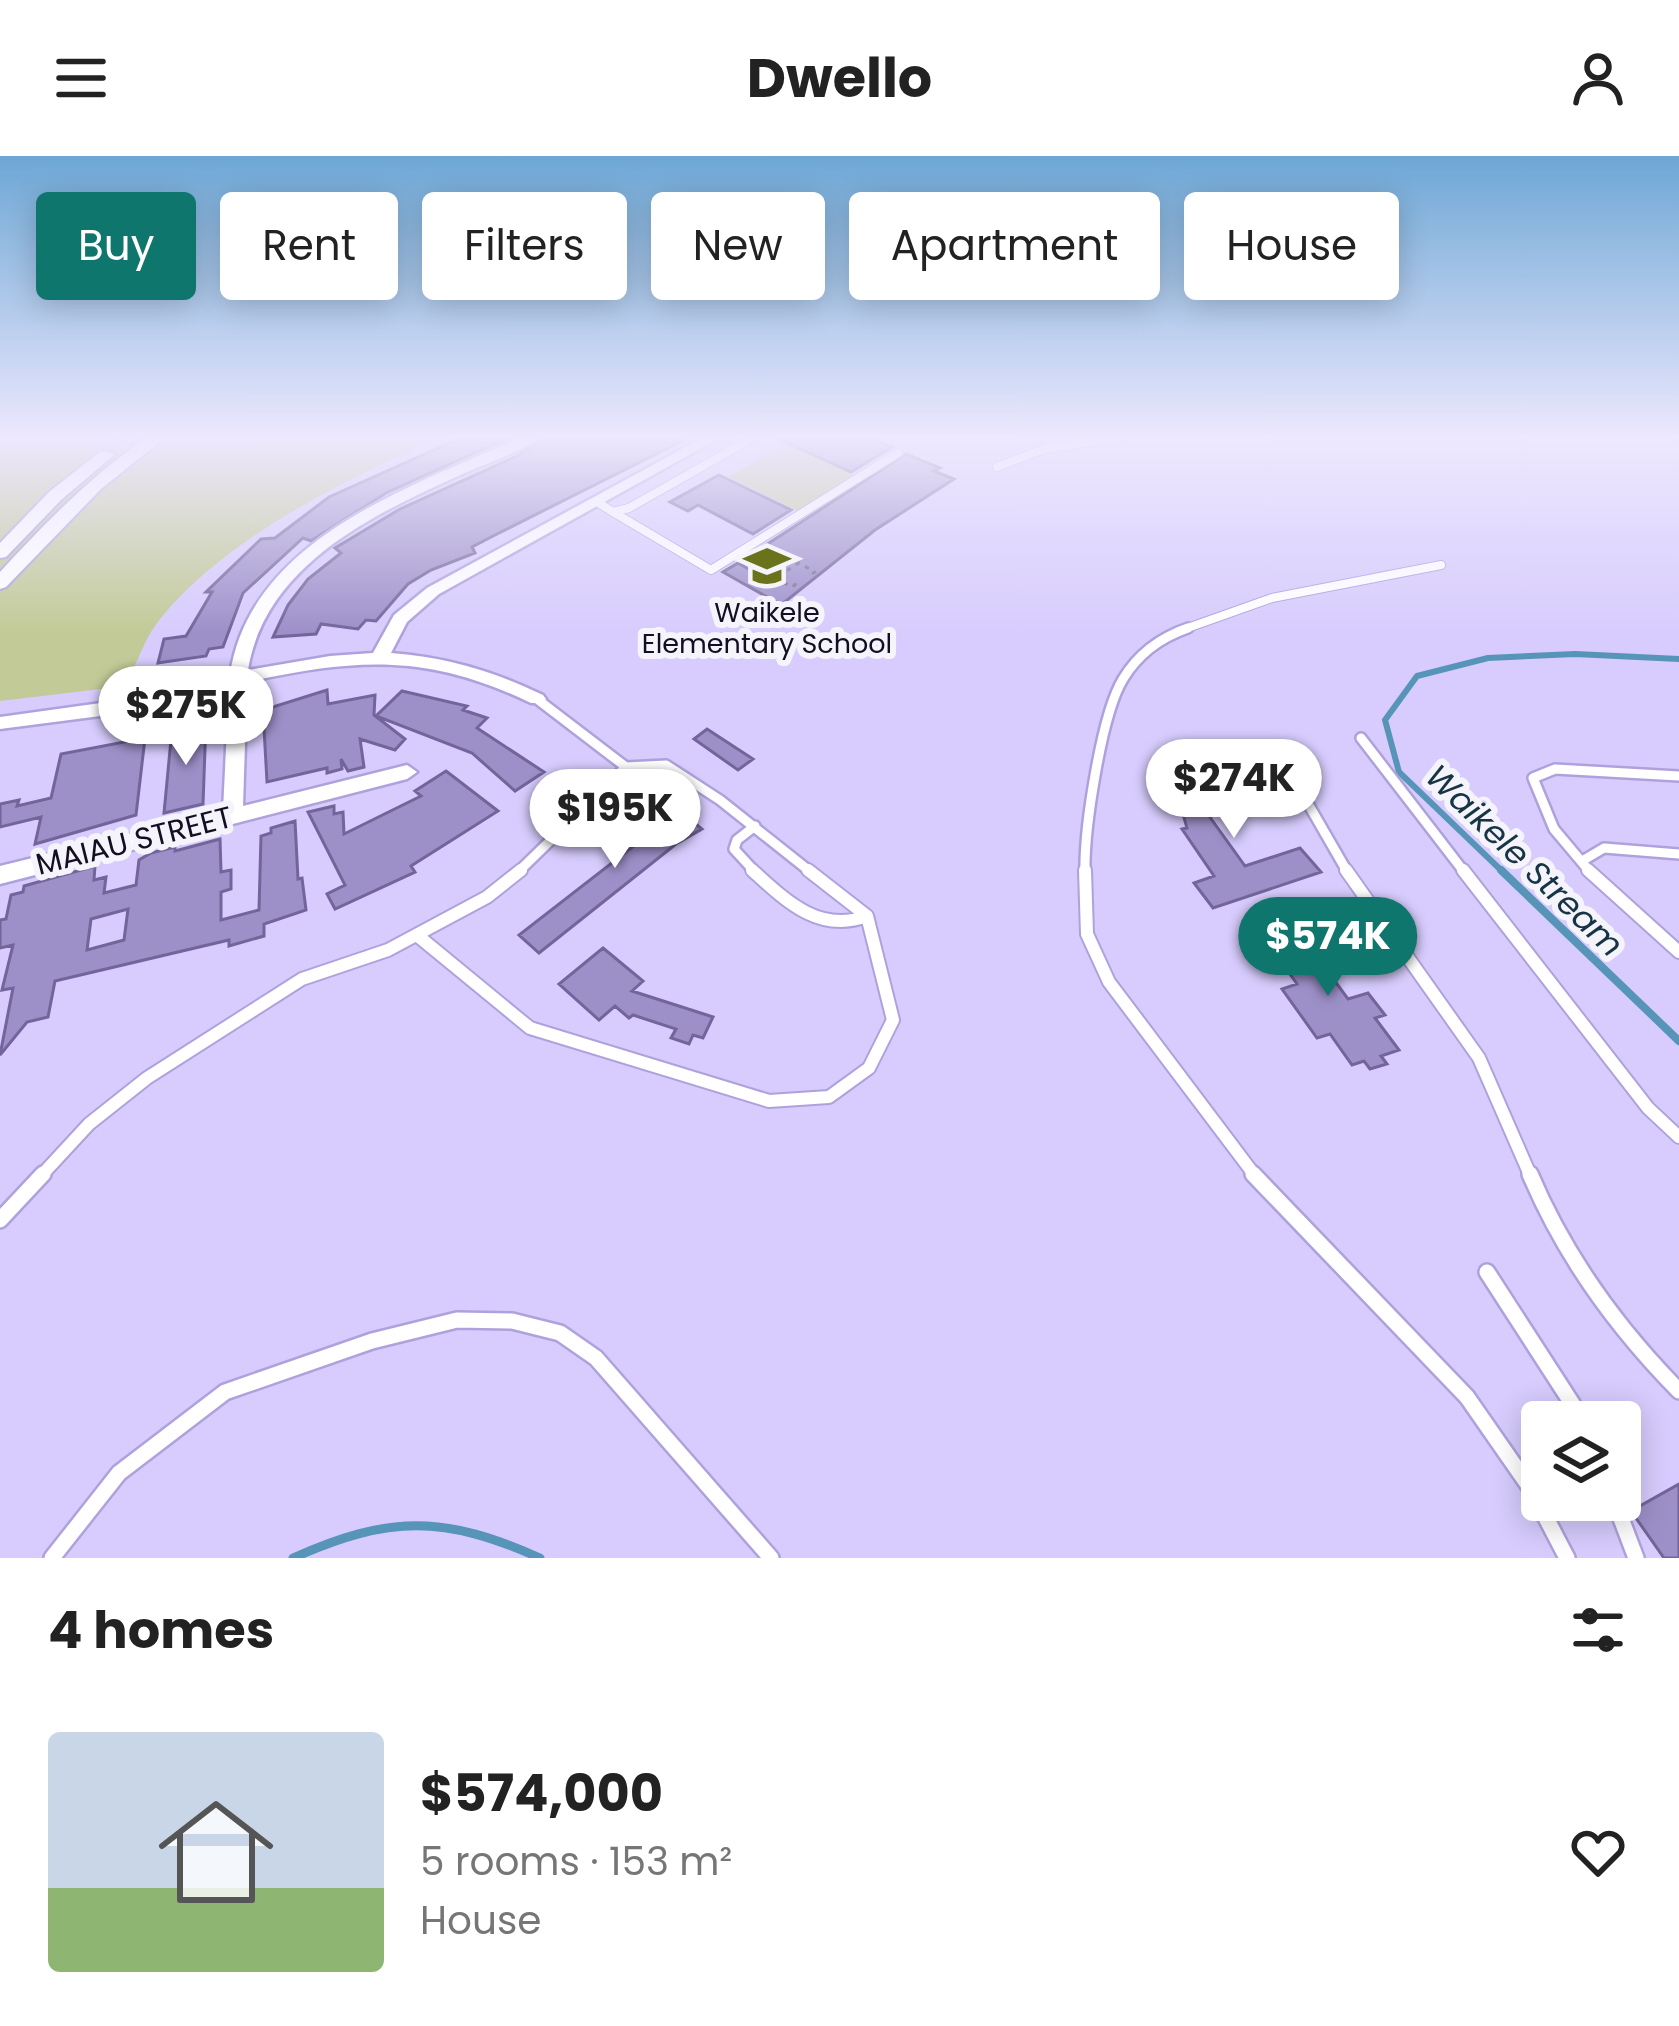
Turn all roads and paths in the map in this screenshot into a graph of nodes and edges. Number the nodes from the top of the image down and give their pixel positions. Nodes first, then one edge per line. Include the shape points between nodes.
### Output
1 (51, 501) edge
2 (74, 501) edge
3 (399, 501) edge
4 (641, 501) edge
5 (821, 501) edge
6 (597, 502) joint
7 (613, 512) junction
8 (0, 553) edge
9 (754, 553) dead end
10 (1441, 565) dead end
11 (812, 574) dead end
12 (776, 578) junction
13 (0, 583) edge
14 (797, 583) dead end
15 (380, 659) junction
16 (240, 681) junction
17 (538, 700) joint
18 (0, 723) edge
19 (1361, 738) dead end
20 (1285, 752) dead end
21 (626, 767) junction
22 (407, 772) dead end
23 (1679, 776) edge
24 (233, 816) junction
25 (755, 826) junction
26 (1679, 854) edge
27 (1582, 861) junction
28 (0, 875) edge
29 (867, 916) junction
30 (418, 936) junction
31 (1679, 952) edge
32 (1679, 1137) edge
33 (0, 1220) edge
34 (1487, 1272) dead end
35 (1679, 1390) edge
36 (1570, 1401) edge
37 (1622, 1521) edge
38 (52, 1558) edge
39 (771, 1558) edge
40 (1567, 1558) edge
41 (1636, 1558) edge

1 - 8 street
2 - 13 street
3 - 16 street via 300,563 256,615
4 - 7 lane
5 - 7 lane via 711,570
6 - 7 lane
6 - 15 street via 433,591 400,620
9 - 12 path via 742,560
10 - 40 lane via 1272,598 1161,637 1122,680 1099,758 1085,859 1087,934 1109,982 1252,1173 1467,1397 1532,1490
11 - 12 path via 799,563
12 - 14 path via 787,587
15 - 16 street
15 - 17 street via 472,671
16 - 18 street via 84,716
16 - 24 street
17 - 21 lane
19 - 32 lane via 1648,1108
20 - 35 lane via 1334,858 1414,956 1480,1059 1565,1246
21 - 25 lane via 666,765
21 - 30 lane via 513,878
22 - 24 street, MAIAU STREET
23 - 27 lane via 1555,769 1533,778 1538,805
24 - 28 street, MAIAU STREET
25 - 29 lane
25 - 29 lane via 737,840 739,858 817,922 841,927
26 - 27 lane via 1604,848
27 - 31 lane
29 - 30 lane via 893,1020 869,1069 829,1096 769,1101 530,1028
30 - 33 lane via 264,1000 103,1112
34 - 36 lane
37 - 41 lane
38 - 39 lane via 119,1473 225,1392 458,1320 560,1333 596,1358

